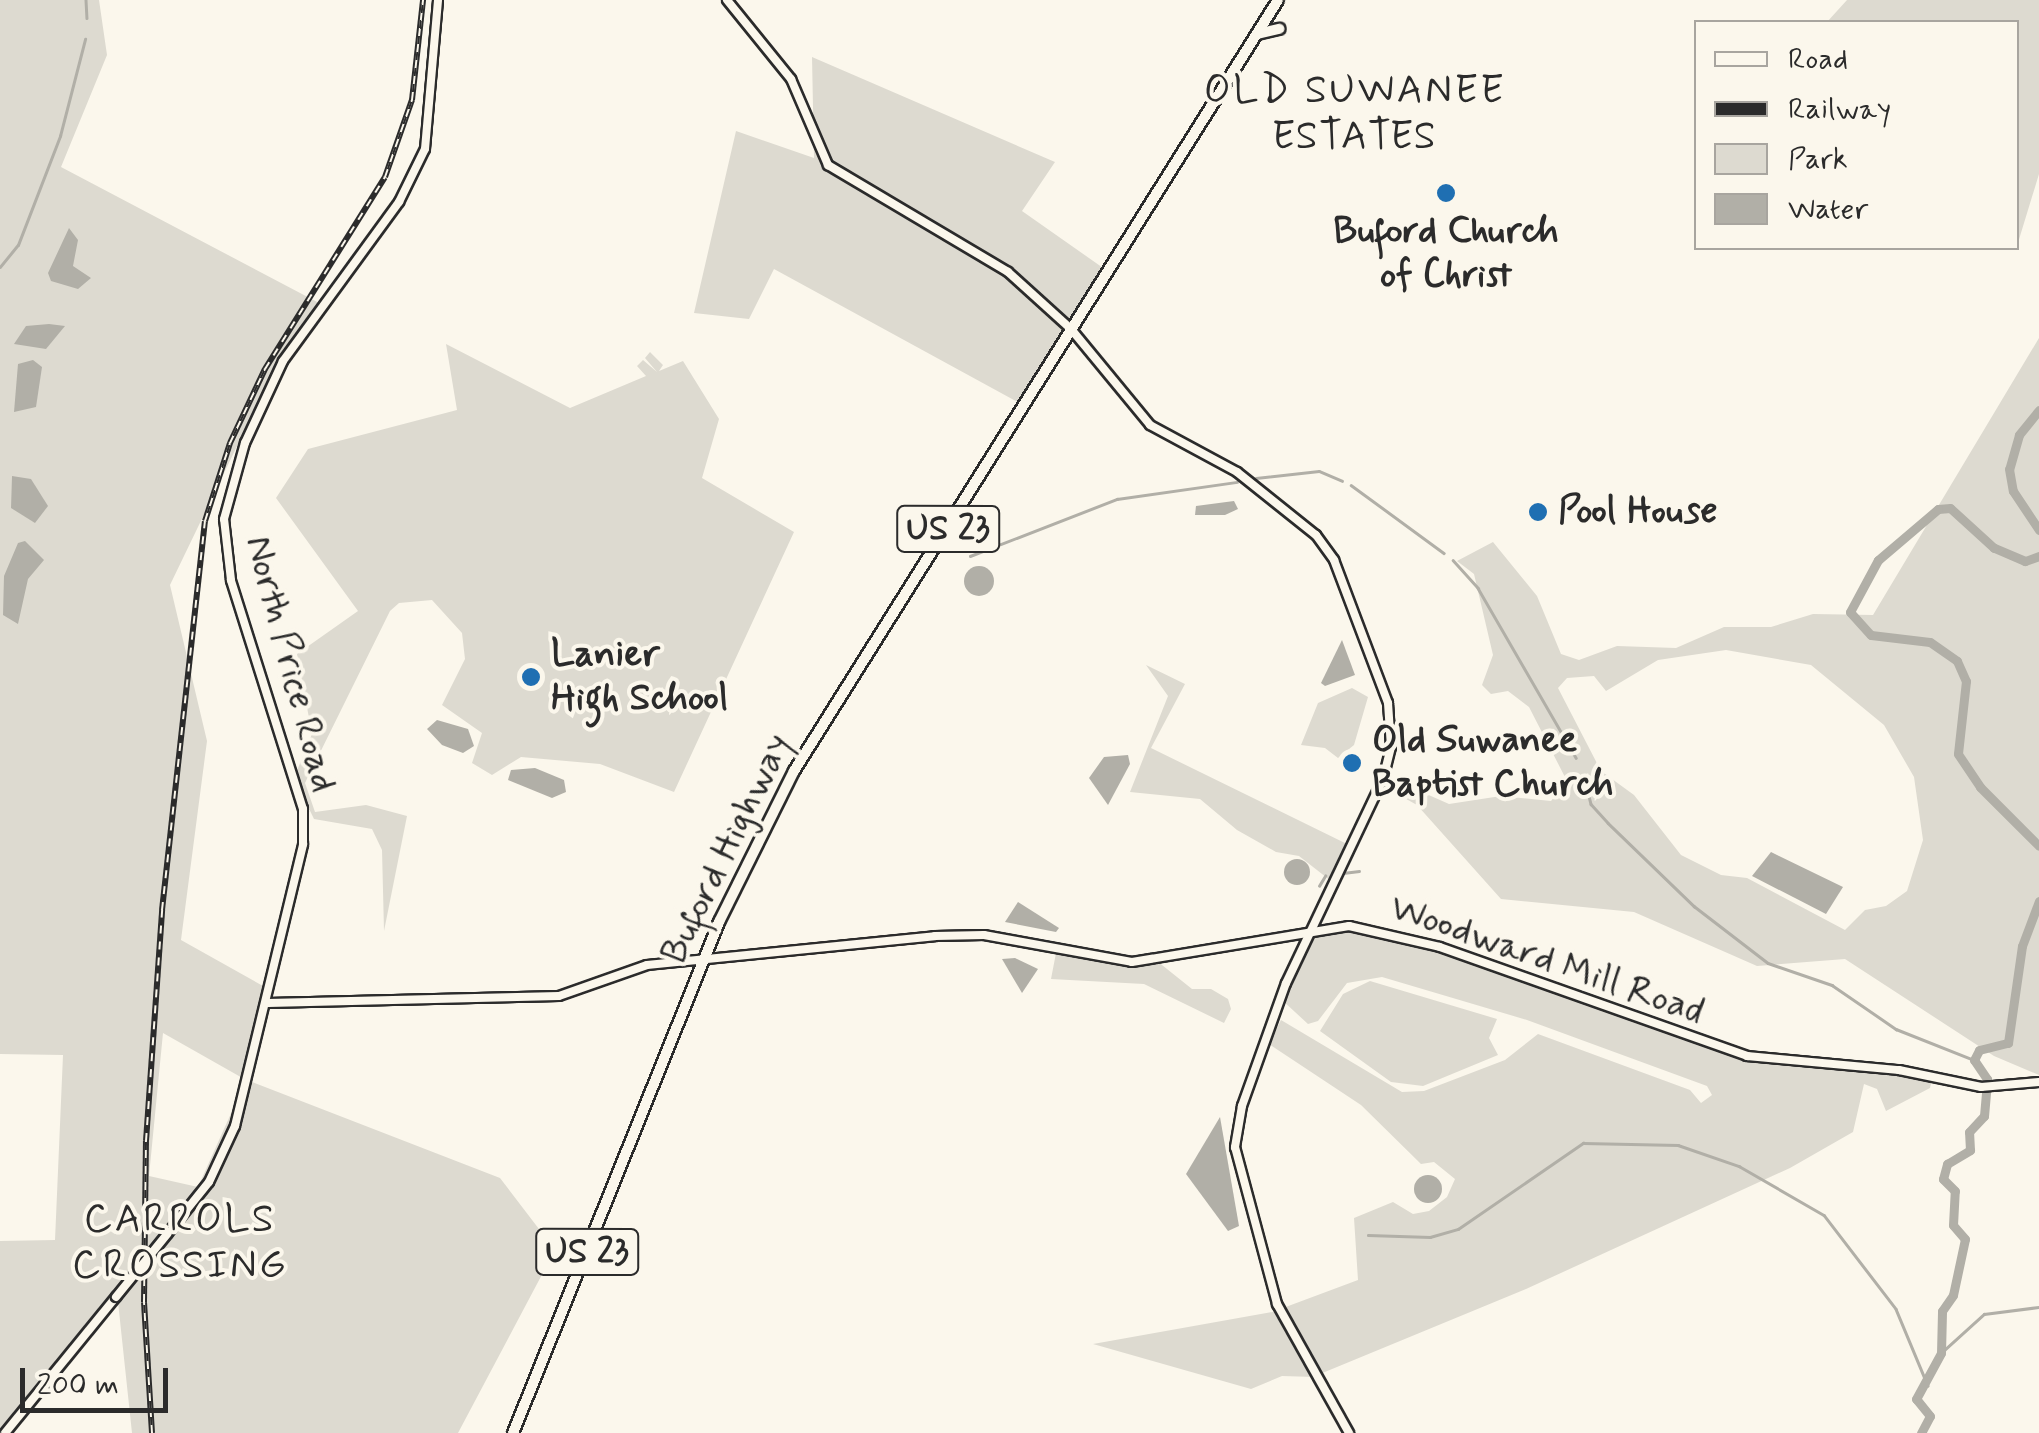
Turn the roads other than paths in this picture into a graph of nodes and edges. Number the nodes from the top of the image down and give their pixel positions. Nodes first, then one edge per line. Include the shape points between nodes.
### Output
1 (438, 0) edge
2 (727, 0) edge
3 (1278, 0) edge
4 (1279, 29) dead end
5 (1257, 34) junction
6 (1071, 330) junction
7 (1308, 928) junction
8 (703, 962) junction
9 (268, 1003) junction
10 (2039, 1082) edge
11 (5, 1433) edge
12 (513, 1433) edge
13 (1349, 1433) edge

1 - 9 street, North Price Road via 425,149 398,202 283,360 245,443 224,520 231,580 303,809 302,854
2 - 6 street via 791,78 828,166 979,249
3 - 5 main road, US 23
4 - 5 main road
5 - 6 main road, US 23
6 - 7 street via 1150,425 1237,472 1316,534 1334,560 1388,703 1392,742 1382,779
6 - 8 main road, Buford Highway / US 23 via 794,771
7 - 8 street, Woodward Mill Road via 1132,962 984,935 862,941
7 - 10 street, Woodward Mill Road via 1364,928 1440,947 1746,1056 1899,1070 1981,1087
7 - 13 street via 1247,1088 1234,1146 1277,1304
8 - 9 street, Woodward Mill Road via 647,965 559,996
8 - 12 main road, Buford Highway / US 23
9 - 11 street, North Price Road, bridge via 227,1148 168,1234

